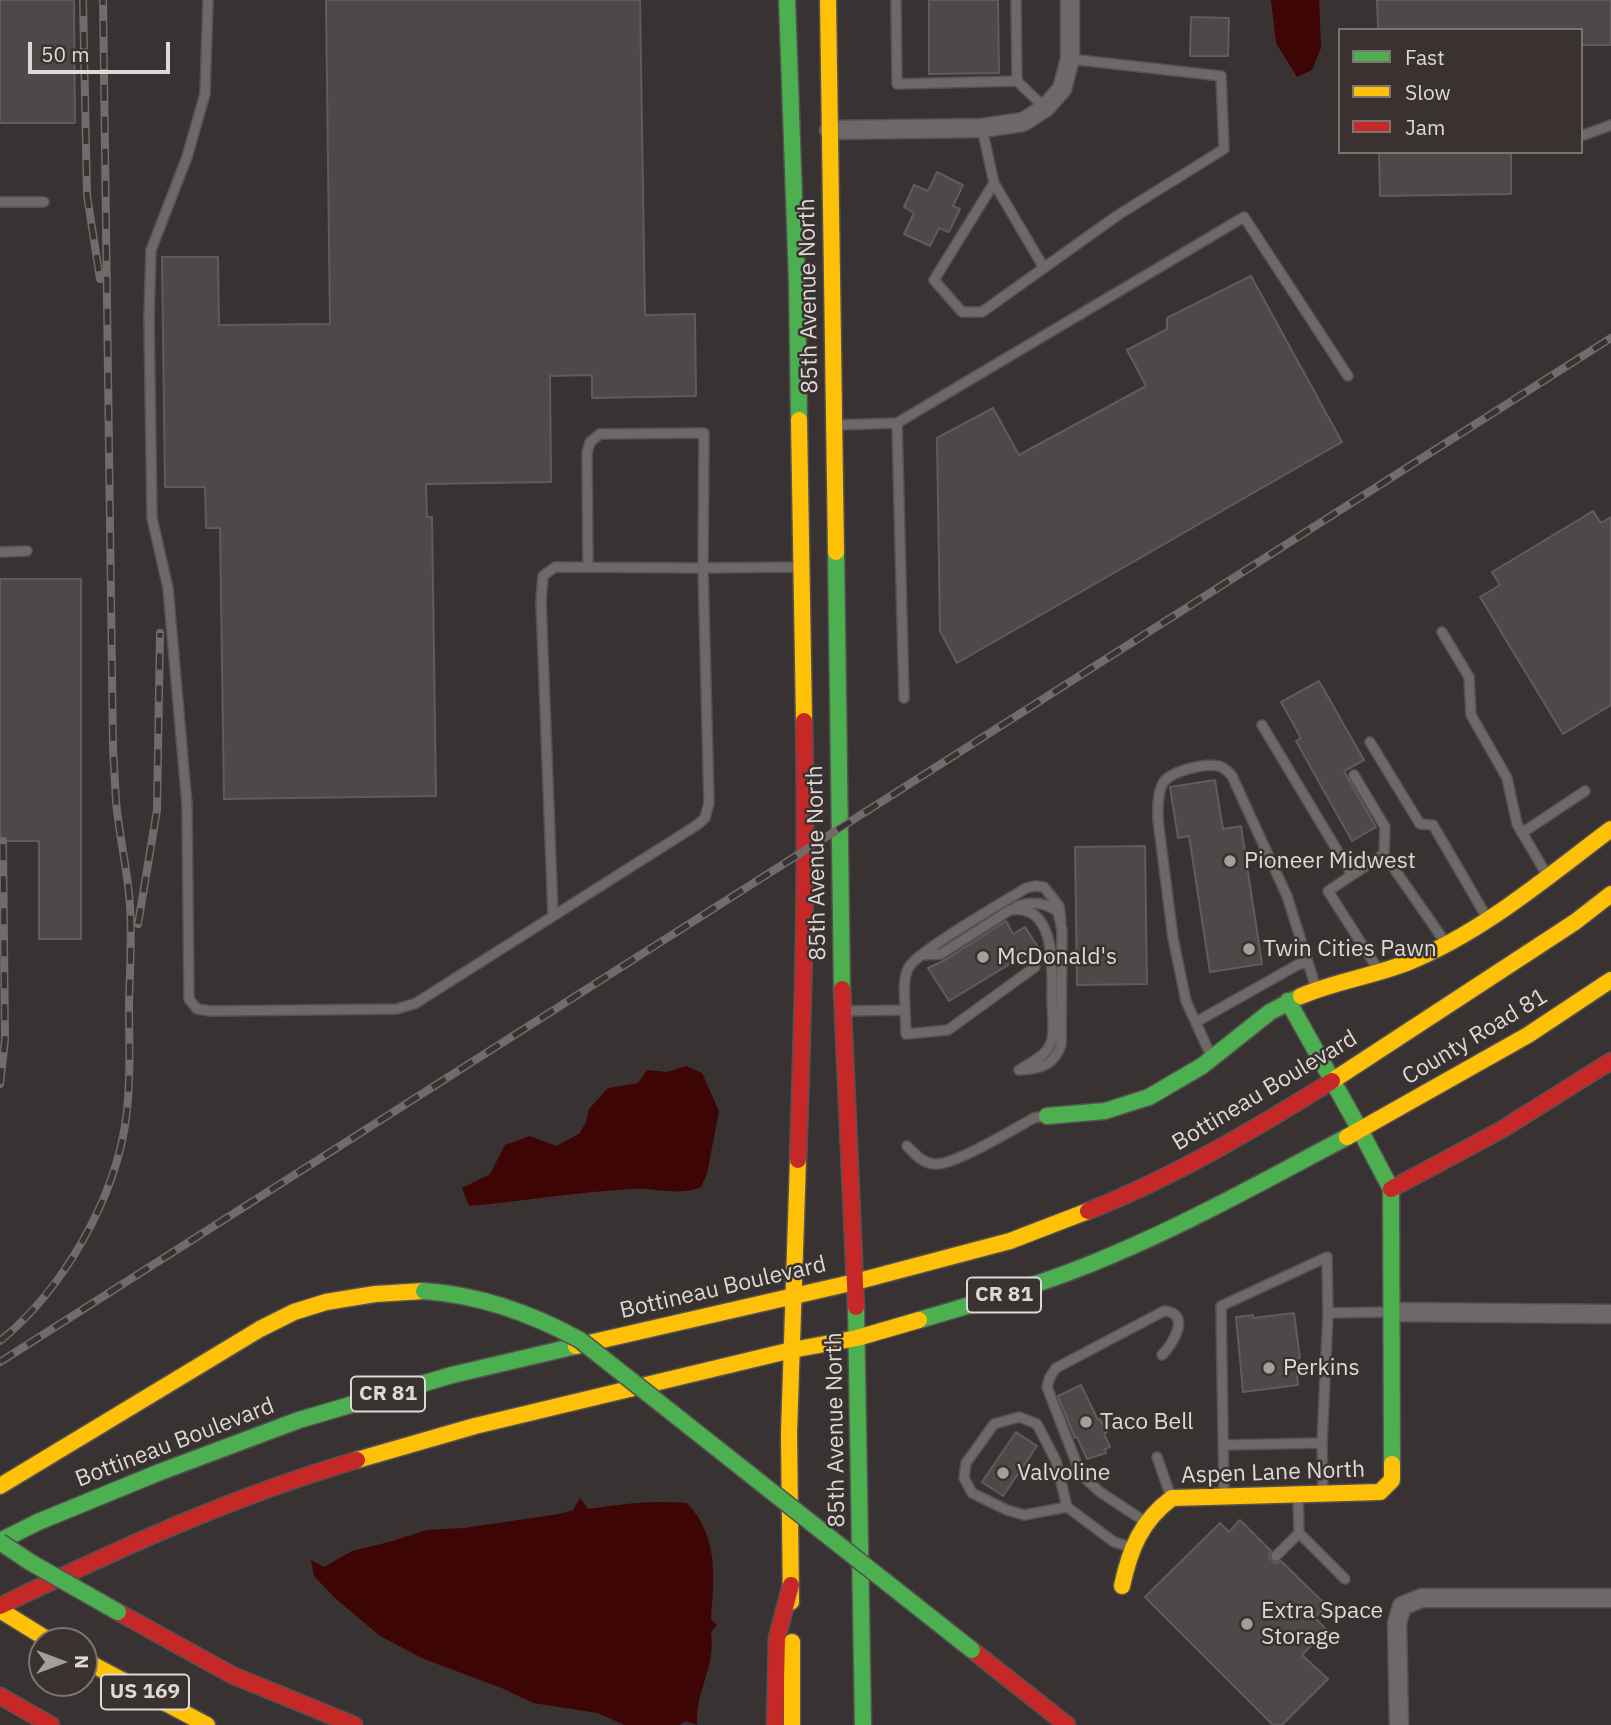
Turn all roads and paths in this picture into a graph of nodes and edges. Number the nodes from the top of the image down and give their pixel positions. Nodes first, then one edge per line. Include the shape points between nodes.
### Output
1 (208, 0) edge
2 (787, 0) edge
3 (828, 0) edge
4 (896, 0) edge
5 (1016, 0) edge
6 (1070, 0) edge
7 (1070, 59) junction
8 (1017, 81) junction
9 (1045, 108) junction
10 (1611, 124) edge
11 (982, 128) junction
12 (830, 130) junction
13 (1583, 135) edge
14 (994, 183) junction
15 (0, 202) edge
16 (44, 202) dead end
17 (1044, 268) junction
18 (1348, 376) dead end
19 (897, 423) junction
20 (817, 425) junction
21 (27, 551) dead end
22 (0, 552) edge
23 (819, 566) junction
24 (588, 567) junction
25 (703, 568) junction
26 (1442, 632) dead end
27 (904, 698) dead end
28 (1262, 725) dead end
29 (1370, 742) dead end
30 (1354, 775) dead end
31 (1585, 791) dead end
32 (1611, 829) edge
33 (1522, 833) junction
34 (1384, 854) junction
35 (1352, 875) junction
36 (1547, 877) junction
37 (1611, 894) edge
38 (1010, 910) junction
39 (553, 915) junction
40 (1487, 918) junction
41 (1061, 920) junction
42 (1446, 943) junction
43 (922, 955) junction
44 (1308, 963) junction
45 (1035, 967) dead end
46 (1379, 972) junction
47 (1611, 980) edge
48 (1316, 990) junction
49 (1288, 1001) junction
50 (905, 1010) junction
51 (842, 1011) junction
52 (1429, 1019) joint
53 (1196, 1022) junction
54 (1212, 1058) junction
55 (1611, 1062) edge
56 (1332, 1080) junction
57 (1047, 1116) joint
58 (1360, 1130) junction
59 (907, 1146) dead end
60 (1391, 1189) junction
61 (855, 1282) junction
62 (792, 1295) junction
63 (1392, 1312) junction
64 (1328, 1313) junction
65 (1611, 1314) edge
66 (857, 1338) junction
67 (792, 1350) junction
68 (1162, 1355) dead end
69 (1322, 1443) junction
70 (1224, 1445) junction
71 (1157, 1457) dead end
72 (0, 1486) edge
73 (1322, 1493) junction
74 (1298, 1494) junction
75 (1224, 1496) junction
76 (1172, 1498) junction
77 (1067, 1507) junction
78 (1146, 1522) junction
79 (1299, 1533) junction
80 (0, 1542) edge
81 (1131, 1547) junction
82 (1276, 1556) dead end
83 (1345, 1580) dead end
84 (791, 1585) junction
85 (1122, 1586) dead end
86 (1611, 1598) edge
87 (0, 1608) edge
88 (29, 1627) edge
89 (98, 1667) edge
90 (0, 1696) edge
91 (51, 1725) edge
92 (207, 1725) edge
93 (354, 1725) edge
94 (775, 1725) edge
95 (792, 1725) edge
96 (863, 1725) edge
97 (1067, 1725) edge
98 (1399, 1725) edge

1 - 39 lane via 205,94 187,157 151,250 149,317 152,518 168,588 187,805 189,999 197,1009 211,1011 397,1009 416,1003
2 - 20 main road, 85th Avenue North
3 - 12 main road, 85th Avenue North
4 - 8 lane via 897,84
5 - 8 lane
6 - 7 street
7 - 9 street via 1062,89
7 - 17 lane via 1221,76 1224,149
8 - 9 lane
9 - 11 street via 1023,122
10 - 13 lane
11 - 12 street
11 - 14 lane
12 - 20 main road, 85th Avenue North
14 - 17 lane
14 - 17 lane via 934,280 962,312 982,312
15 - 16 lane
18 - 19 lane via 1244,217
19 - 20 lane
19 - 27 lane
20 - 23 main road, 85th Avenue North
20 - 23 main road, 85th Avenue North
21 - 22 lane
23 - 25 lane
23 - 51 main road, 85th Avenue North
23 - 62 main road, 85th Avenue North
24 - 25 lane
24 - 25 lane via 590,442 600,434 704,433
24 - 39 lane via 555,567 543,576
25 - 39 lane via 709,803 705,818
26 - 33 lane via 1469,677 1471,715 1507,778
28 - 35 lane
29 - 40 lane via 1420,824 1433,825
30 - 34 lane via 1385,827
31 - 33 lane
32 - 36 main road
33 - 36 lane
34 - 35 lane
34 - 42 lane
35 - 46 lane via 1328,891
36 - 40 main road
37 - 52 main road, County Road 81 / CR 81
38 - 41 lane via 1019,905 1049,905
38 - 41 lane via 1020,909 1037,918 1045,929 1052,959 1051,1044 1019,1070 1050,1063 1061,1045
38 - 43 lane via 941,954
40 - 42 main road
41 - 43 lane via 1059,906 1044,887 1026,888
42 - 46 main road
43 - 50 lane via 909,966
44 - 48 lane
44 - 53 lane via 1298,964
44 - 53 lane via 1287,896 1227,769 1216,765 1183,770 1167,778 1158,804 1160,846 1183,988
45 - 50 lane via 948,1030 906,1034
46 - 48 main road
47 - 58 main road, County Road 81 / CR 81 via 1517,1042
48 - 49 main road
49 - 54 main road
49 - 56 main road
50 - 51 lane
51 - 61 main road, 85th Avenue North
52 - 56 main road, Bottineau Boulevard / CR 81
53 - 54 lane
54 - 57 main road via 1141,1101 1105,1111
55 - 60 main road via 1501,1130
56 - 58 main road
56 - 61 main road, Bottineau Boulevard / CR 81 via 1244,1136 1131,1194 1010,1241
57 - 59 lane via 937,1165 924,1162
58 - 60 main road
58 - 66 main road, CR 81 via 1113,1255 1027,1288
60 - 63 main road
61 - 62 main road, Bottineau Boulevard / CR 81
61 - 66 main road, 85th Avenue North
62 - 67 main road, 85th Avenue North
62 - 80 main road, Bottineau Boulevard / CR 81 via 452,1375 299,1420 135,1482
63 - 64 lane
63 - 65 street
63 - 73 main road, Aspen Lane North via 1392,1480 1380,1492
64 - 69 lane
64 - 70 lane via 1327,1257 1221,1306
66 - 67 main road, CR 81
66 - 96 main road, 85th Avenue North
67 - 84 main road, 85th Avenue North
67 - 87 main road, CR 81 via 475,1426 330,1468 176,1525
68 - 78 lane via 1172,1345 1179,1326 1172,1311 1164,1311 1056,1368 1047,1387 1082,1475
69 - 70 lane
69 - 73 lane
70 - 75 lane
71 - 76 lane
72 - 97 main road, bridge via 294,1312 338,1299 388,1292 467,1297 547,1321 580,1340
73 - 74 main road, Aspen Lane North
74 - 75 main road, Aspen Lane North
74 - 79 lane
75 - 76 main road, Aspen Lane North
76 - 78 main road, Aspen Lane North
77 - 77 lane via 1056,1461 1037,1424 1019,1417 994,1424 966,1463 964,1478 972,1493 1024,1515
77 - 81 lane via 1114,1542
78 - 81 main road, Aspen Lane North
79 - 82 lane
79 - 83 lane
80 - 93 main road, bridge via 232,1675
81 - 85 main road, Aspen Lane North
84 - 94 main road via 777,1639
84 - 95 main road, 85th Avenue North
86 - 98 street via 1422,1598 1402,1606 1397,1623
87 - 88 main road
89 - 92 main road, US 169
90 - 91 main road

